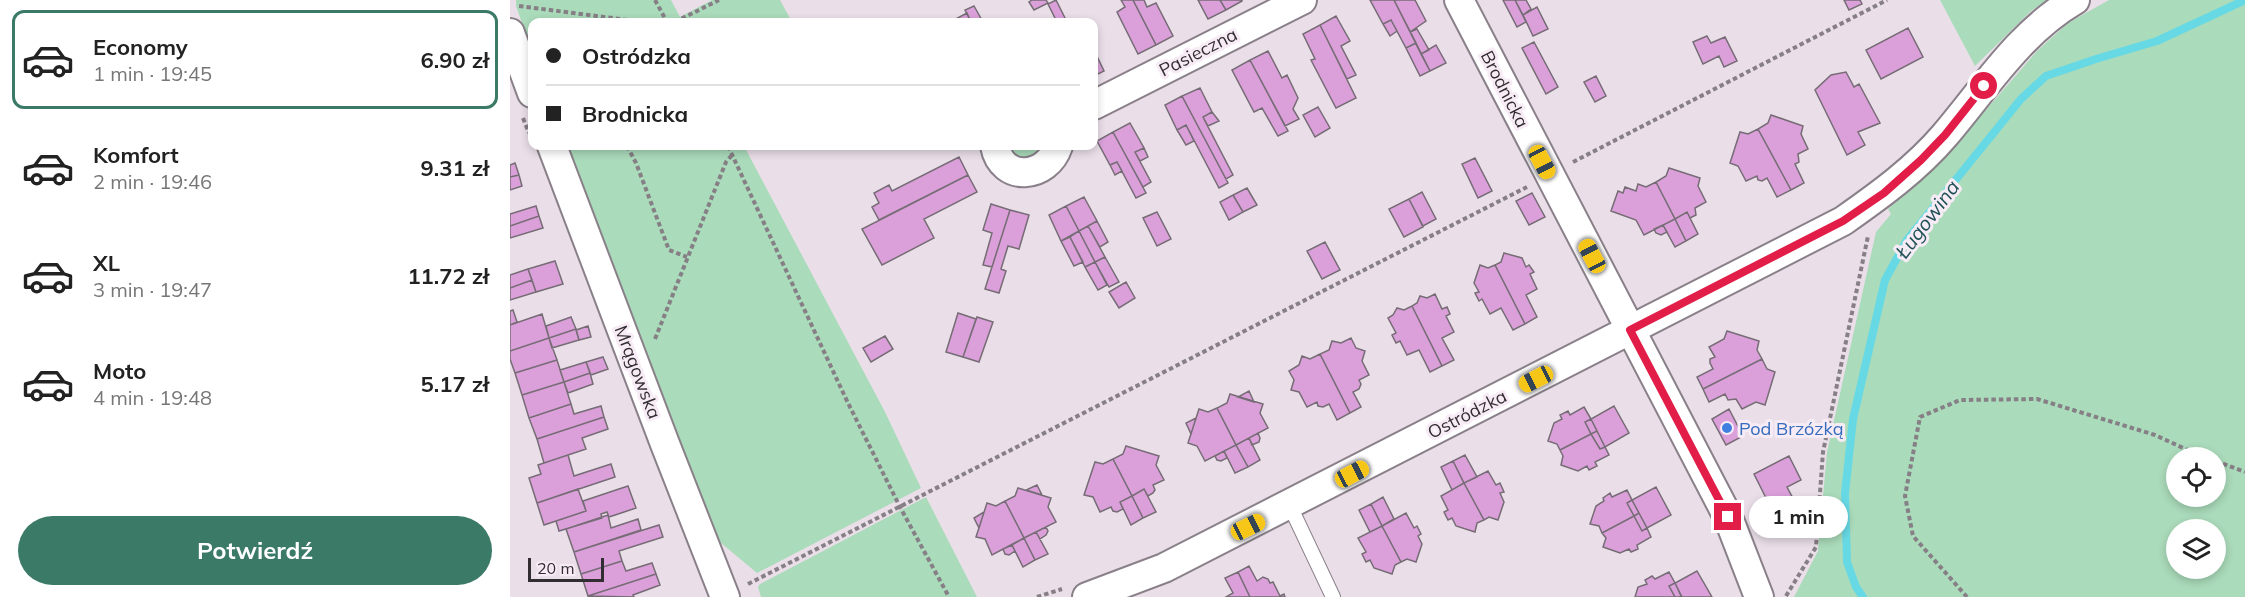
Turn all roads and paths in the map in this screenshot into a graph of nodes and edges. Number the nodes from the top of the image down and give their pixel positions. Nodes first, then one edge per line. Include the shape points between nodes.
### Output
1 (655, 0) edge
2 (719, 0) edge
3 (1302, 0) edge
4 (1459, 0) edge
5 (1887, 0) edge
6 (2075, 0) edge
7 (512, 5) dead end
8 (585, 15) junction
9 (587, 18) edge
10 (605, 18) edge
11 (665, 18) edge
12 (683, 18) edge
13 (510, 33) edge
14 (528, 82) edge
15 (1098, 103) edge
16 (554, 150) edge
17 (629, 150) edge
18 (730, 150) edge
19 (997, 150) edge
20 (1056, 150) edge
21 (732, 155) junction
22 (1549, 175) junction
23 (1865, 206) junction
24 (687, 257) junction
25 (1630, 330) junction
26 (636, 368) junction
27 (2181, 447) edge
28 (2226, 465) edge
29 (2245, 472) edge
30 (1290, 506) junction
31 (900, 507) junction
32 (725, 596) edge
33 (950, 597) edge
34 (1087, 597) edge
35 (1333, 597) edge
36 (1759, 597) edge
37 (1786, 597) edge
38 (1967, 597) edge

1 - 11 path
2 - 12 path
3 - 15 street, Pasieczna
4 - 22 street, Brodnicka
5 - 22 path
6 - 23 street, Ostródzka via 2023,42 1932,149
7 - 8 path
8 - 9 path
8 - 10 path
13 - 14 street
16 - 26 street, Mrągowska
17 - 24 path via 669,250
18 - 21 path
19 - 20 street via 1007,166 1028,172 1048,165
21 - 24 path
21 - 31 path
22 - 25 street, Brodnicka
22 - 31 path
23 - 25 street, Ostródzka via 1818,236
23 - 37 path via 1871,222 1823,452 1816,547
24 - 26 path via 647,359
25 - 30 street, Ostródzka
25 - 36 street, Brodnicka via 1728,517
26 - 32 street, Mrągowska
27 - 38 path via 2155,435 2037,399 1960,400 1920,417 1905,496 1913,536
28 - 29 path
30 - 34 street, Ostródzka via 1164,568
30 - 35 lane
31 - 32 path
31 - 33 path

